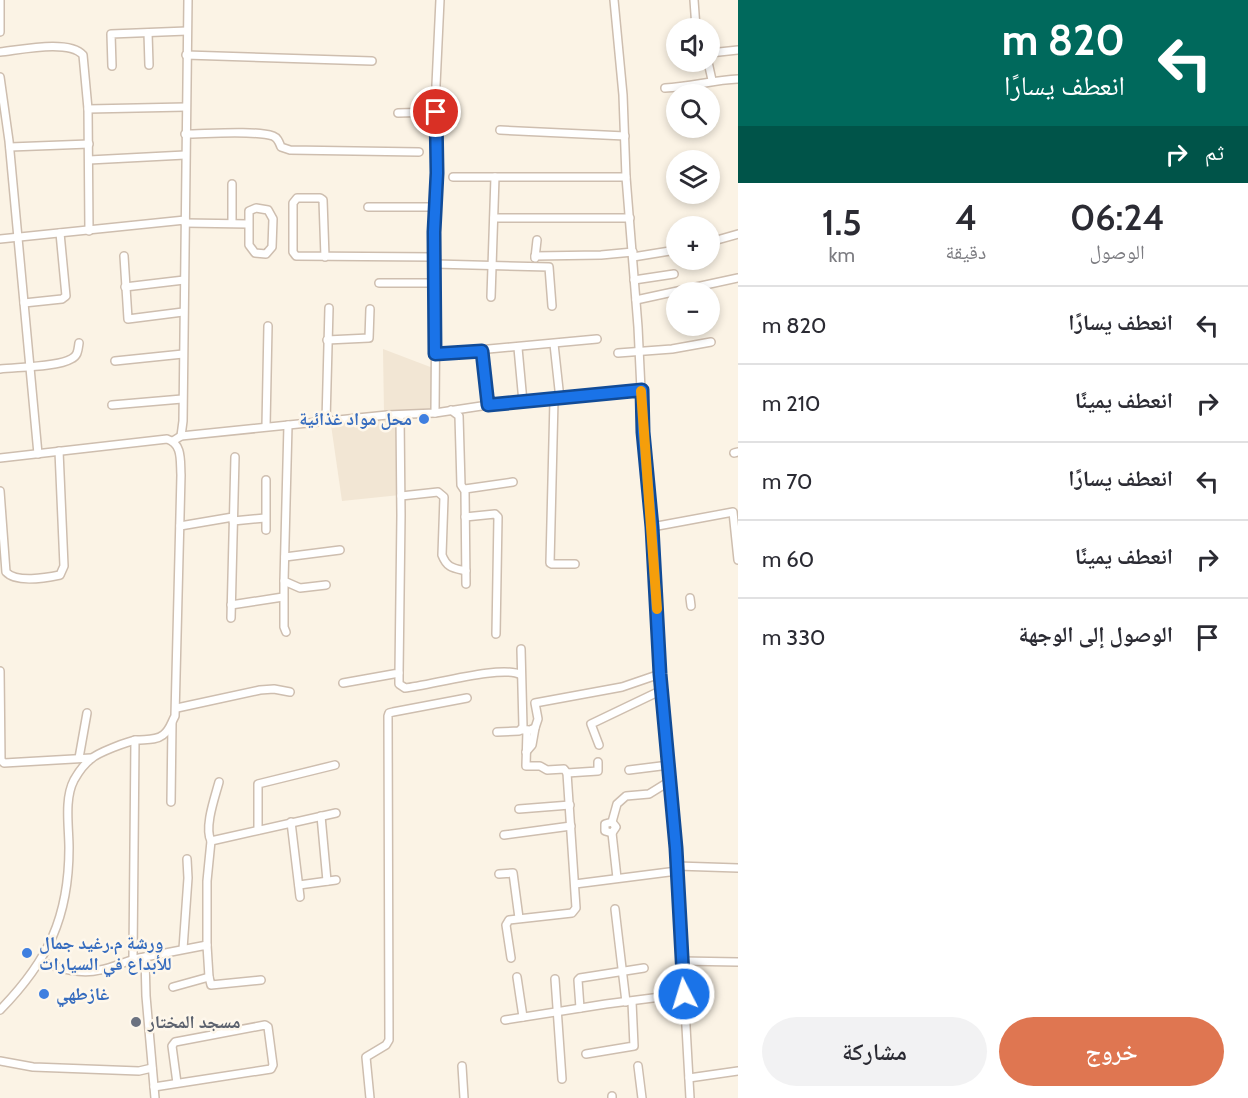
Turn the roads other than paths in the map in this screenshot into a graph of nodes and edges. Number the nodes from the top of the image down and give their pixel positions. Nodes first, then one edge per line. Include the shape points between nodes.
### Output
1 (188, 0) edge
2 (440, 0) edge
3 (614, 0) edge
4 (694, 0) edge
5 (0, 1) edge
6 (695, 18) edge
7 (187, 31) junction
8 (0, 32) edge
9 (148, 33) junction
10 (738, 50) edge
11 (720, 52) edge
12 (0, 53) edge
13 (186, 55) junction
14 (372, 61) dead end
15 (149, 65) dead end
16 (112, 66) dead end
17 (710, 72) edge
18 (0, 77) edge
19 (738, 79) edge
20 (712, 80) junction
21 (665, 88) dead end
22 (186, 107) junction
23 (88, 109) junction
24 (436, 112) junction
25 (398, 113) dead end
26 (500, 130) dead end
27 (185, 134) junction
28 (625, 136) junction
29 (89, 144) junction
30 (10, 147) junction
31 (419, 152) dead end
32 (185, 155) junction
33 (89, 160) junction
34 (453, 177) dead end
35 (495, 177) junction
36 (626, 177) junction
37 (232, 184) dead end
38 (368, 207) dead end
39 (435, 207) junction
40 (494, 218) junction
41 (630, 218) junction
42 (185, 221) junction
43 (232, 223) junction
44 (248, 224) junction
45 (89, 231) junction
46 (60, 233) junction
47 (738, 234) edge
48 (17, 237) junction
49 (0, 238) edge
50 (720, 239) edge
51 (537, 240) dead end
52 (666, 251) edge
53 (633, 255) junction
54 (124, 256) dead end
55 (325, 256) junction
56 (535, 256) junction
57 (435, 261) junction
58 (492, 267) junction
59 (536, 267) junction
60 (674, 274) dead end
61 (738, 278) edge
62 (184, 280) junction
63 (634, 280) junction
64 (379, 283) dead end
65 (436, 283) junction
66 (125, 287) junction
67 (491, 297) dead end
68 (636, 300) junction
69 (24, 303) junction
70 (552, 306) dead end
71 (329, 308) dead end
72 (370, 309) dead end
73 (183, 312) junction
74 (268, 326) dead end
75 (597, 339) dead end
76 (327, 340) junction
77 (711, 342) dead end
78 (79, 343) dead end
79 (554, 344) junction
80 (518, 348) junction
81 (482, 351) junction
82 (639, 351) junction
83 (618, 353) dead end
84 (183, 354) junction
85 (435, 354) junction
86 (115, 361) dead end
87 (30, 366) junction
88 (0, 369) edge
89 (642, 390) junction
90 (182, 399) junction
91 (557, 399) junction
92 (523, 402) junction
93 (112, 405) dead end
94 (488, 405) junction
95 (450, 410) junction
96 (435, 413) junction
97 (400, 416) junction
98 (326, 421) junction
99 (288, 425) junction
100 (266, 426) junction
101 (181, 436) junction
102 (173, 441) junction
103 (59, 452) junction
104 (38, 454) junction
105 (235, 457) dead end
106 (0, 458) edge
107 (266, 480) dead end
108 (513, 483) dead end
109 (465, 489) junction
110 (0, 490) edge
111 (402, 496) junction
112 (465, 517) junction
113 (266, 518) junction
114 (233, 519) junction
115 (180, 526) junction
116 (652, 527) junction
117 (266, 530) dead end
118 (340, 550) dead end
119 (285, 557) junction
120 (738, 560) edge
121 (575, 564) dead end
122 (466, 571) junction
123 (284, 581) junction
124 (466, 584) dead end
125 (326, 585) dead end
126 (283, 597) junction
127 (231, 605) junction
128 (231, 618) dead end
129 (286, 632) dead end
130 (496, 634) dead end
131 (521, 649) dead end
132 (0, 671) edge
133 (399, 674) junction
134 (660, 674) junction
135 (521, 675) junction
136 (343, 683) dead end
137 (662, 690) junction
138 (290, 692) dead end
139 (467, 698) dead end
140 (1, 700) edge
141 (177, 708) junction
142 (87, 713) dead end
143 (172, 722) junction
144 (535, 728) junction
145 (524, 730) junction
146 (497, 732) dead end
147 (135, 740) junction
148 (599, 745) dead end
149 (526, 752) junction
150 (79, 758) junction
151 (92, 758) junction
152 (598, 762) dead end
153 (335, 765) dead end
154 (669, 765) junction
155 (629, 770) dead end
156 (567, 773) junction
157 (670, 781) junction
158 (219, 782) dead end
159 (171, 802) dead end
160 (570, 805) junction
161 (519, 809) dead end
162 (336, 813) dead end
163 (321, 816) junction
164 (291, 822) junction
165 (572, 826) junction
166 (258, 830) junction
167 (504, 835) dead end
168 (211, 841) junction
169 (187, 859) dead end
170 (738, 868) edge
171 (677, 869) junction
172 (499, 874) dead end
173 (617, 878) junction
174 (336, 880) dead end
175 (327, 881) junction
176 (575, 884) junction
177 (299, 885) junction
178 (300, 897) dead end
179 (615, 909) dead end
180 (519, 918) junction
181 (207, 945) junction
182 (183, 949) junction
183 (145, 957) junction
184 (133, 958) junction
185 (511, 958) dead end
186 (681, 961) junction
187 (40, 962) junction
188 (738, 962) edge
189 (644, 968) dead end
190 (622, 970) junction
191 (209, 977) junction
192 (517, 977) dead end
193 (555, 979) dead end
194 (261, 980) dead end
195 (172, 987) dead end
196 (684, 994) junction
197 (629, 1002) junction
198 (580, 1008) junction
199 (0, 1010) edge
200 (558, 1012) junction
201 (523, 1017) junction
202 (505, 1020) dead end
203 (586, 1054) dead end
204 (0, 1061) edge
205 (462, 1066) dead end
206 (638, 1066) dead end
207 (152, 1068) junction
208 (738, 1071) edge
209 (689, 1078) junction
210 (562, 1079) dead end
211 (177, 1083) junction
212 (154, 1087) junction
213 (155, 1098) edge
214 (370, 1098) edge
215 (464, 1098) edge
216 (642, 1098) edge
217 (690, 1098) edge

1 - 7 street
2 - 24 street
3 - 28 street
4 - 6 street
5 - 8 street
7 - 9 street
7 - 13 street
9 - 15 street
9 - 16 street via 111,34
10 - 11 street
12 - 23 street via 57,46 76,49 82,55
13 - 14 street
13 - 22 street
17 - 20 street
18 - 30 street
19 - 20 street
20 - 21 street via 689,87
22 - 23 street
22 - 27 street
23 - 29 street
24 - 25 street
24 - 39 street
26 - 28 street
27 - 31 street via 273,136 281,147 290,150
27 - 32 street
28 - 36 street
29 - 30 street
29 - 33 street
30 - 48 street
32 - 33 street
32 - 42 street
33 - 45 street
34 - 35 street
35 - 36 street
35 - 40 street
36 - 41 street
37 - 43 street
38 - 39 street
39 - 57 street
40 - 41 street
40 - 58 street
41 - 53 street
42 - 43 street
42 - 45 street
42 - 62 street
43 - 44 street
44 - 44 street via 252,209 271,213 272,247 266,254 252,250
45 - 46 street
46 - 48 street
46 - 69 street via 66,296
47 - 50 street
48 - 49 street
48 - 69 street
51 - 56 street
52 - 53 street
53 - 56 street
53 - 63 street
54 - 66 street
55 - 55 street via 294,254 293,203 297,198 323,200
55 - 57 street
56 - 59 street
57 - 58 street
57 - 65 street
58 - 59 street
58 - 67 street
59 - 70 street via 549,267
60 - 63 street
61 - 68 street
62 - 66 street
62 - 73 street
63 - 68 street
64 - 65 street
65 - 85 street
66 - 73 street via 128,318
68 - 82 street
69 - 87 street
71 - 76 street
72 - 76 street via 369,338
73 - 84 street
74 - 100 street
75 - 79 street
76 - 98 street
77 - 82 street
78 - 87 street via 78,353 71,360
79 - 80 street
79 - 91 street
80 - 81 street
80 - 92 street
81 - 85 street
81 - 94 street
82 - 83 street
82 - 89 street
84 - 86 street
84 - 90 street
85 - 96 street
87 - 88 street
87 - 104 street
89 - 91 street
89 - 116 street
90 - 93 street
90 - 101 street
91 - 92 street
91 - 121 street via 550,563
92 - 94 street
94 - 95 street
95 - 96 street
95 - 109 street via 459,416 461,485
96 - 97 street
97 - 98 street
97 - 111 street
98 - 99 street
99 - 100 street
99 - 119 street
100 - 101 street
101 - 102 street
102 - 103 street via 159,439
102 - 115 street via 179,450
103 - 104 street
103 - 110 street via 64,566 60,575 18,578 6,572
104 - 106 street
105 - 114 street
107 - 113 street
108 - 109 street
109 - 112 street
111 - 122 street via 438,492 444,497 442,555 450,568
111 - 133 street
112 - 122 street
112 - 130 street via 498,517
113 - 114 street
113 - 117 street
114 - 115 street
114 - 127 street
115 - 141 street
116 - 120 street via 733,512
116 - 134 street
118 - 119 street
119 - 123 street
122 - 124 street
123 - 125 street via 300,588
123 - 126 street
126 - 127 street
126 - 129 street
127 - 128 street
131 - 135 street
132 - 140 street
133 - 135 street via 399,684 405,688 474,675
133 - 136 street
134 - 137 street
134 - 144 street via 622,687 536,703
135 - 145 street
137 - 148 street via 591,724
137 - 154 street
138 - 141 street via 260,690
139 - 214 street via 388,716 389,1040 386,1046 366,1057
140 - 150 street via 4,763
141 - 143 street
142 - 150 street
143 - 147 street via 170,729 156,738
143 - 159 street
144 - 145 street
144 - 149 street via 532,745
145 - 146 street
145 - 149 street
147 - 151 street
147 - 184 street
149 - 156 street via 526,766 564,769
150 - 151 street
151 - 187 street via 77,776 69,797 66,897
152 - 156 street via 598,771
153 - 166 street via 258,784
154 - 155 street
154 - 157 street
156 - 160 street
157 - 171 street
157 - 173 street via 649,794 626,796 617,804 612,822 605,824 605,831 612,833
158 - 168 street via 208,831
160 - 161 street
160 - 165 street
162 - 163 street
163 - 164 street
163 - 175 street
164 - 166 street
164 - 177 street
165 - 167 street
165 - 176 street
166 - 168 street
168 - 181 street
169 - 182 street
170 - 171 street
171 - 173 street
171 - 186 street
172 - 180 street via 513,873
173 - 176 street
174 - 175 street
175 - 177 street
176 - 180 street via 574,912
177 - 178 street
179 - 190 street
180 - 185 street via 506,925
181 - 182 street
181 - 191 street
182 - 183 street
183 - 184 street
183 - 207 street
184 - 187 street via 89,972
186 - 188 street
186 - 196 street
187 - 199 street
189 - 190 street
190 - 197 street
190 - 198 street via 579,978
191 - 194 street via 211,985 216,986
191 - 195 street
192 - 201 street
193 - 200 street
196 - 197 street
196 - 209 street
197 - 198 street
197 - 203 street via 634,1046
198 - 200 street
200 - 201 street
200 - 210 street
201 - 202 street
204 - 207 street via 33,1067 139,1071
205 - 215 street
206 - 216 street
207 - 212 street
208 - 209 street
209 - 217 street
211 - 211 street via 271,1069 268,1027 173,1044
211 - 212 street
212 - 213 street

